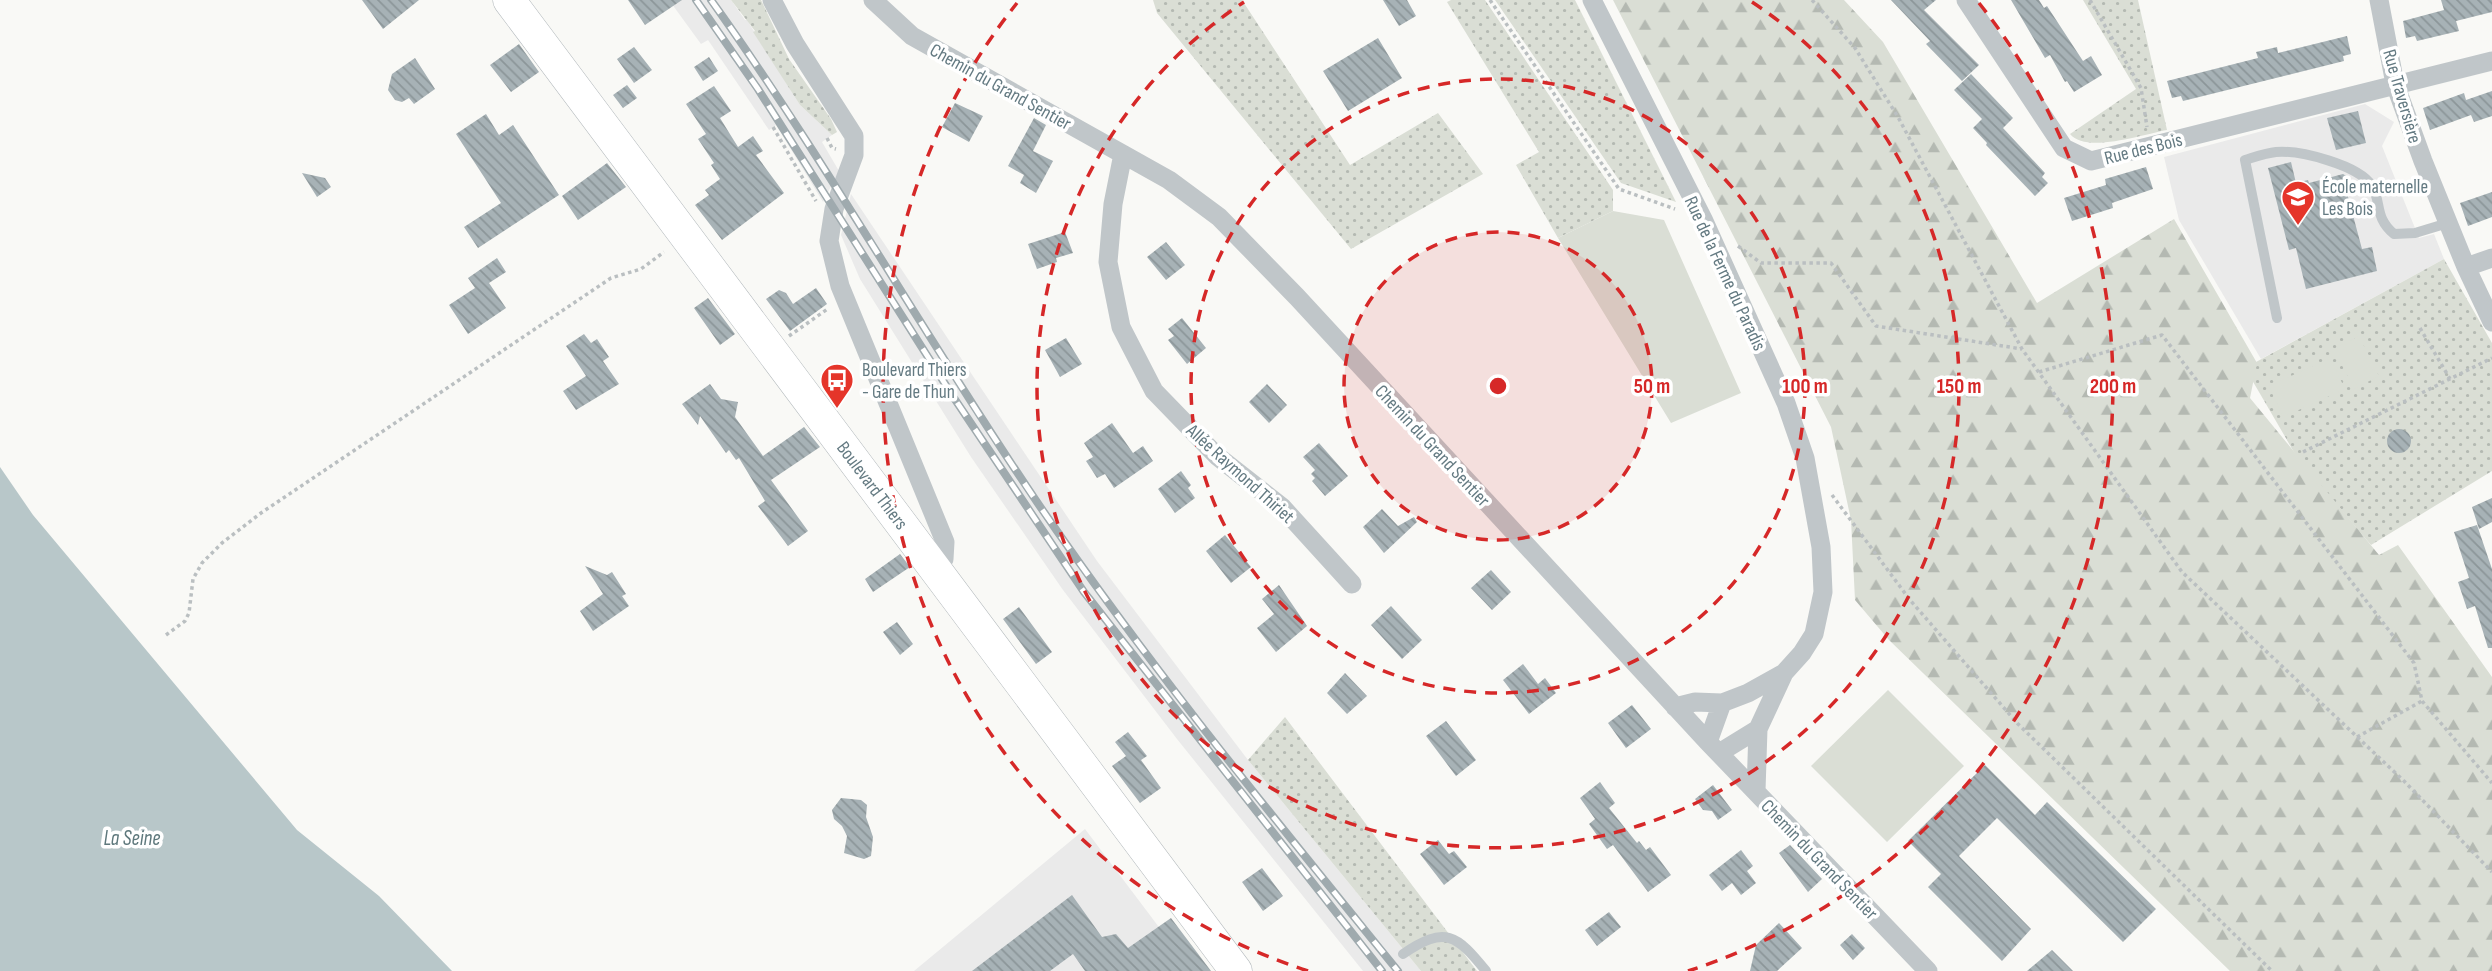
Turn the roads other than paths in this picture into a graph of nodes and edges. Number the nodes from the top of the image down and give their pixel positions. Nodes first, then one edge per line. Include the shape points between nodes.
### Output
1 (509, 0) edge
2 (772, 0) edge
3 (873, 0) edge
4 (1592, 0) edge
5 (1966, 0) edge
6 (2379, 0) edge
7 (2492, 61) edge
8 (2395, 84) junction
9 (1124, 154) junction
10 (2448, 223) junction
11 (2492, 258) edge
12 (2466, 267) junction
13 (2277, 318) dead end
14 (2492, 321) edge
15 (934, 567) junction
16 (1352, 584) dead end
17 (1784, 673) junction
18 (1722, 703) junction
19 (1675, 707) junction
20 (1758, 729) junction
21 (1714, 747) junction
22 (1756, 791) junction
23 (1403, 954) dead end
24 (1236, 971) edge
25 (1486, 971) edge
26 (1928, 971) edge

1 - 15 main road, Boulevard Thiers
2 - 15 street via 853,136 855,155 834,209 828,242 844,297 945,542 944,559
3 - 9 street, Chemin du Grand Sentier via 912,36
4 - 17 street, Rue de la Ferme du Paradis via 1703,219 1786,403 1805,458 1819,535 1823,593 1814,634
5 - 8 street, Rue des Bois via 2064,148 2091,161
6 - 8 street, Rue Traversière
7 - 8 street, Rue des Bois
8 - 10 street, Rue Traversière
9 - 16 street, Allée Raymond Thiriet via 1113,204 1108,262 1121,327 1154,391 1217,456 1282,507
9 - 19 street, Chemin du Grand Sentier via 1195,198 1245,242
10 - 12 street, Rue Traversière
10 - 13 lane via 2394,234 2385,227 2371,185 2350,168 2286,151 2245,160
11 - 12 street
12 - 14 street, Rue Traversière
15 - 24 main road, Boulevard Thiers
17 - 18 street, Rue de la Ferme du Paradis
17 - 20 street, Rue de la Ferme du Paradis
18 - 19 street, Rue de la Ferme du Paradis
18 - 21 street
19 - 21 street, Chemin du Grand Sentier
20 - 21 street
20 - 22 street, Rue de la Ferme du Paradis
21 - 22 street, Chemin du Grand Sentier
22 - 26 street, Chemin du Grand Sentier
23 - 25 lane via 1418,944 1447,937 1467,948

